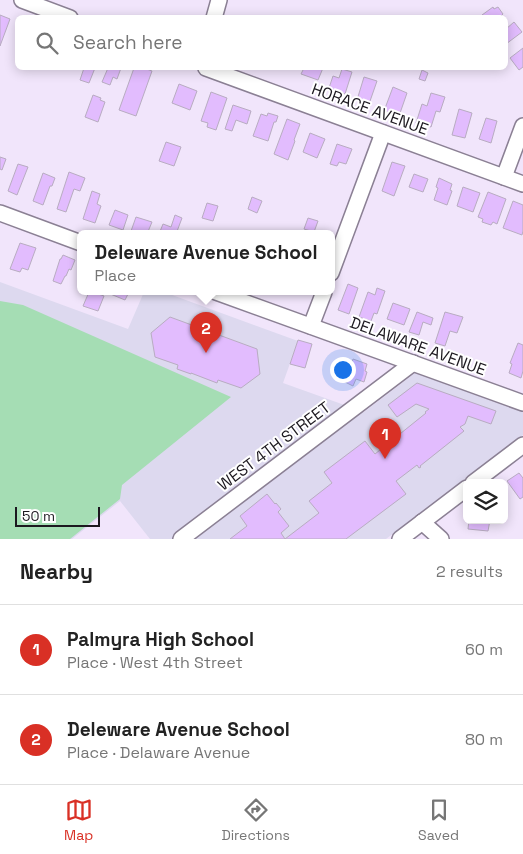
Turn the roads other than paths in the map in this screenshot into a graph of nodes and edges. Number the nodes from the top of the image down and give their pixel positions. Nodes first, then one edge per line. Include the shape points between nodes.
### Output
1 (22, 0) edge
2 (219, 0) edge
3 (62, 15) edge
4 (215, 15) edge
5 (211, 70) edge
6 (523, 126) edge
7 (383, 133) junction
8 (504, 177) junction
9 (523, 184) edge
10 (0, 213) edge
11 (77, 242) edge
12 (335, 262) edge
13 (224, 295) edge
14 (323, 295) edge
15 (311, 326) junction
16 (413, 363) junction
17 (523, 403) edge
18 (523, 445) edge
19 (479, 479) edge
20 (463, 491) edge
21 (422, 522) junction
22 (180, 539) edge
23 (400, 539) edge
24 (441, 539) edge

1 - 3 street
2 - 4 street
5 - 7 street, HORACE AVENUE
6 - 8 street
7 - 8 street, HORACE AVENUE
7 - 12 street
8 - 9 street, HORACE AVENUE
10 - 11 street
13 - 15 street, DELAWARE AVENUE
14 - 15 street
15 - 16 street, DELAWARE AVENUE
16 - 17 street, DELAWARE AVENUE
16 - 22 street, WEST 4TH STREET
18 - 19 street
20 - 21 street
21 - 23 street
21 - 24 street

